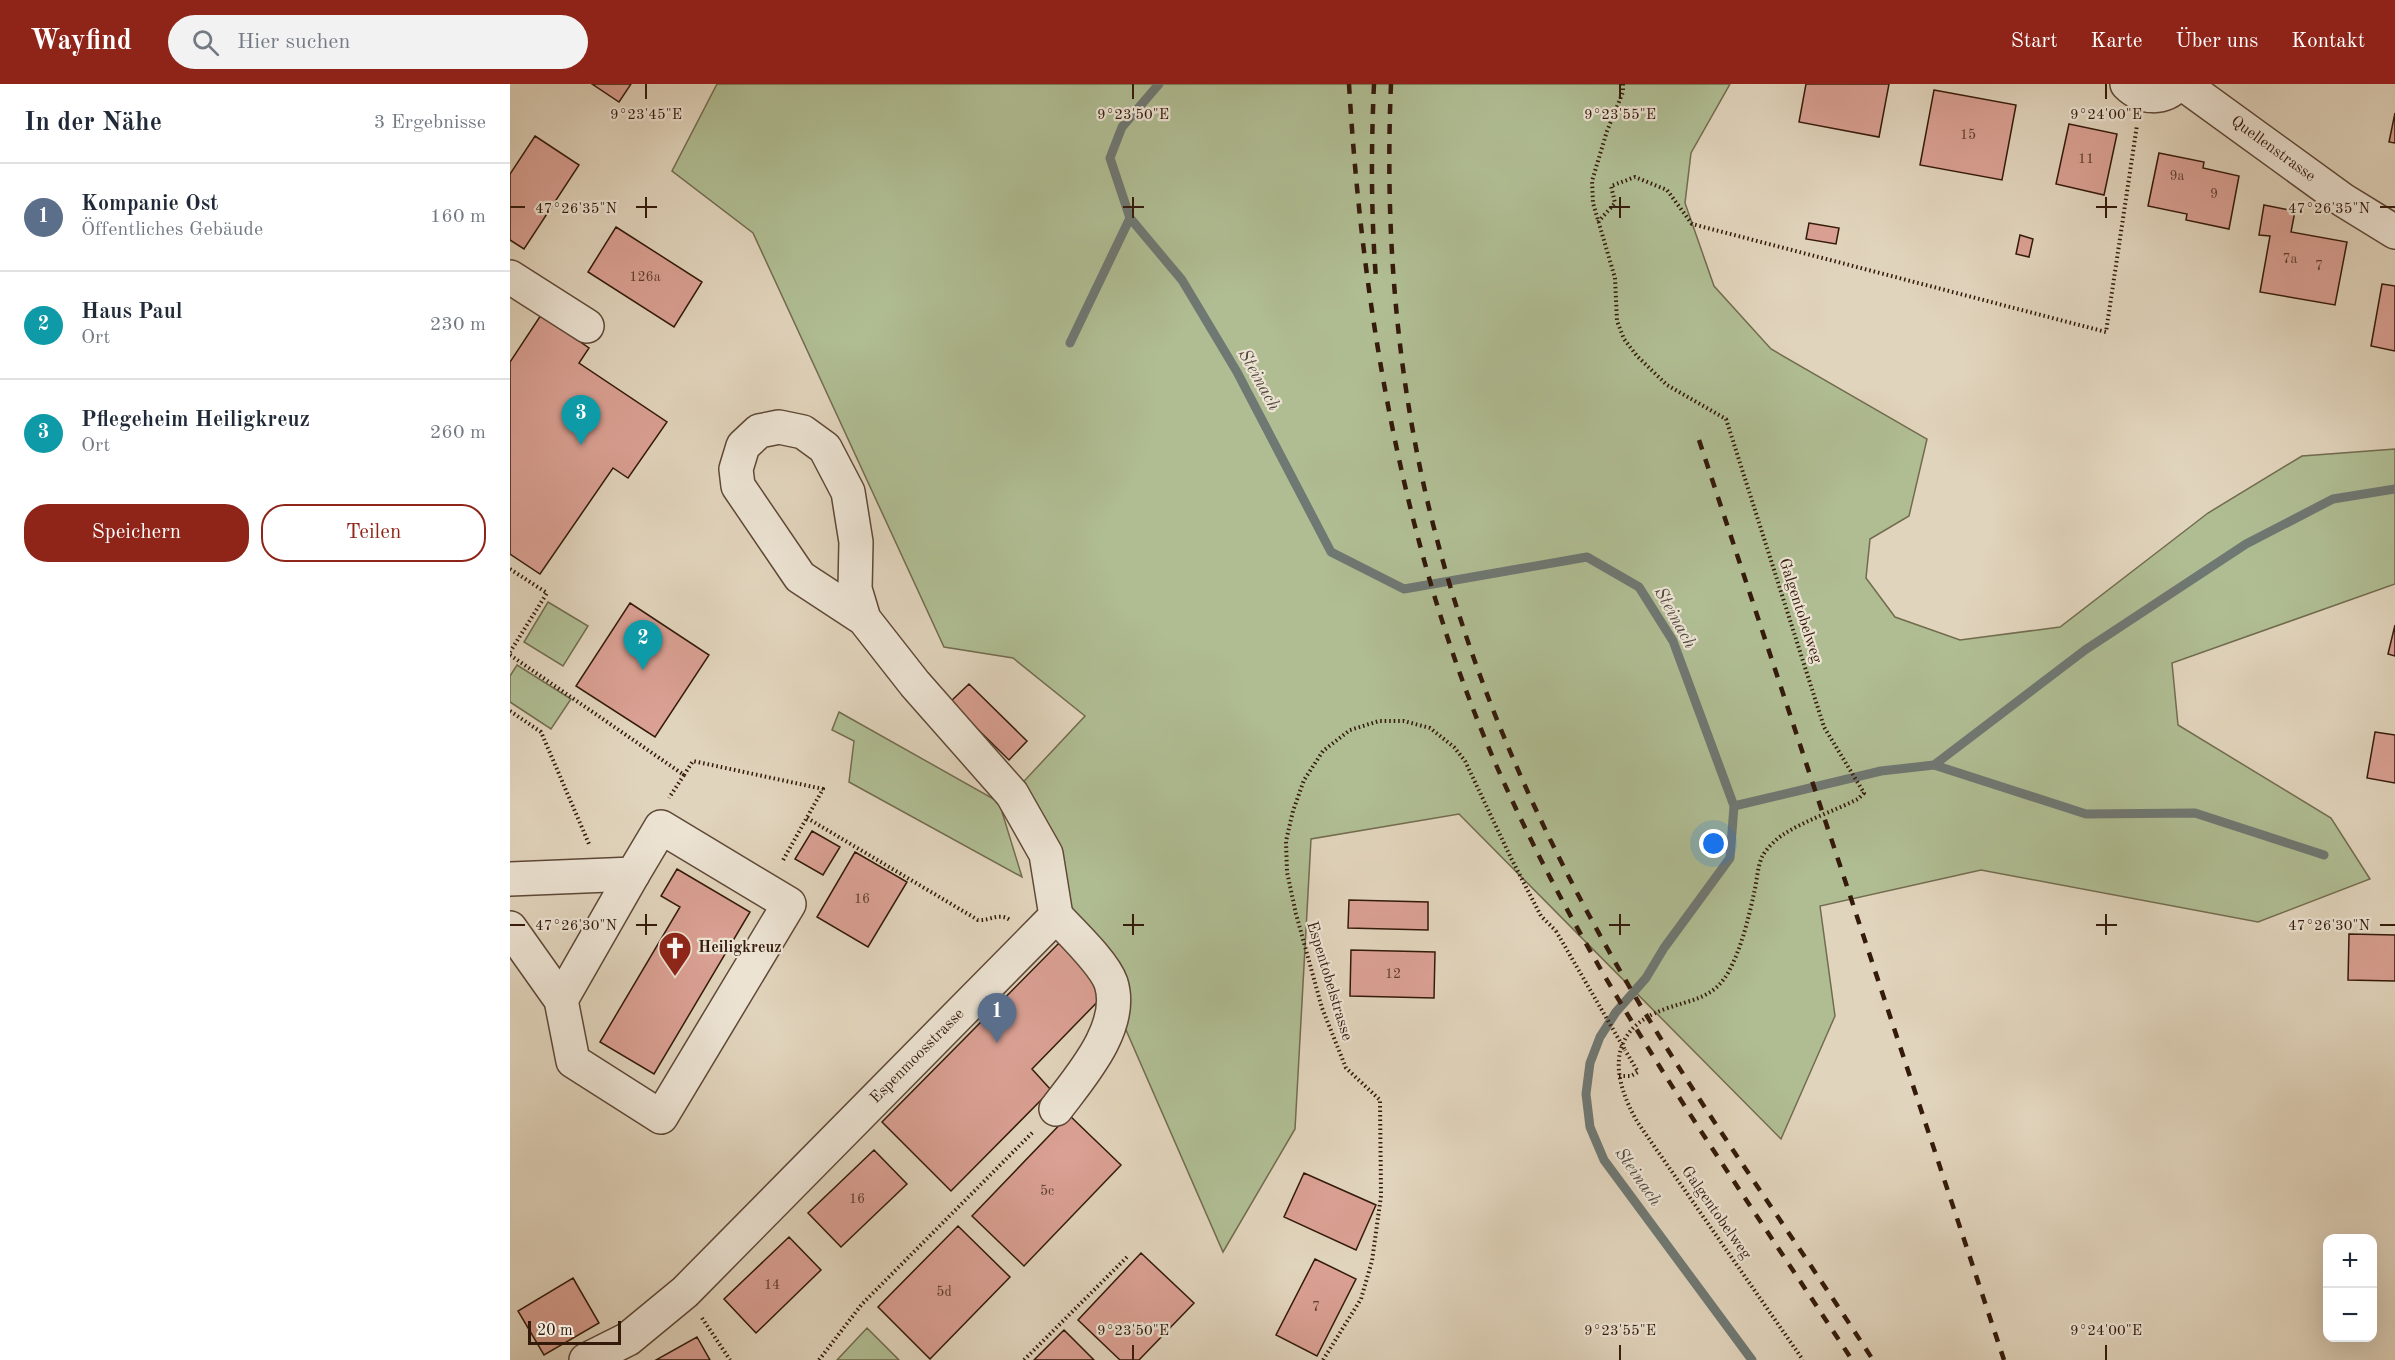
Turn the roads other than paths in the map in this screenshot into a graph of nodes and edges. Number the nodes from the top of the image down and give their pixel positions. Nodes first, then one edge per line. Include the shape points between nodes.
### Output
1 (2181, 84) edge
2 (2134, 89) edge
3 (2395, 232) edge
4 (510, 277) edge
5 (587, 326) dead end
6 (864, 619) junction
7 (618, 875) junction
8 (510, 879) edge
9 (1056, 916) junction
10 (510, 928) edge
11 (561, 1000) junction
12 (1056, 1109) road end
13 (586, 1360) edge

1 - 2 street, Quellenstrasse via 2163,94
1 - 3 street, Quellenstrasse via 2343,200
4 - 5 street
6 - 6 street via 800,577 738,486 736,469 743,446 759,431 779,427 802,432 825,448 848,492 856,542 855,589
6 - 9 street via 915,684 1012,794 1046,854
7 - 8 street
7 - 11 street
7 - 11 street via 661,827 789,904 661,1117 573,1061
9 - 12 street via 1111,983 1113,1005 1108,1031
9 - 13 street, Espenmoosstrasse via 685,1292 628,1339
10 - 11 street

